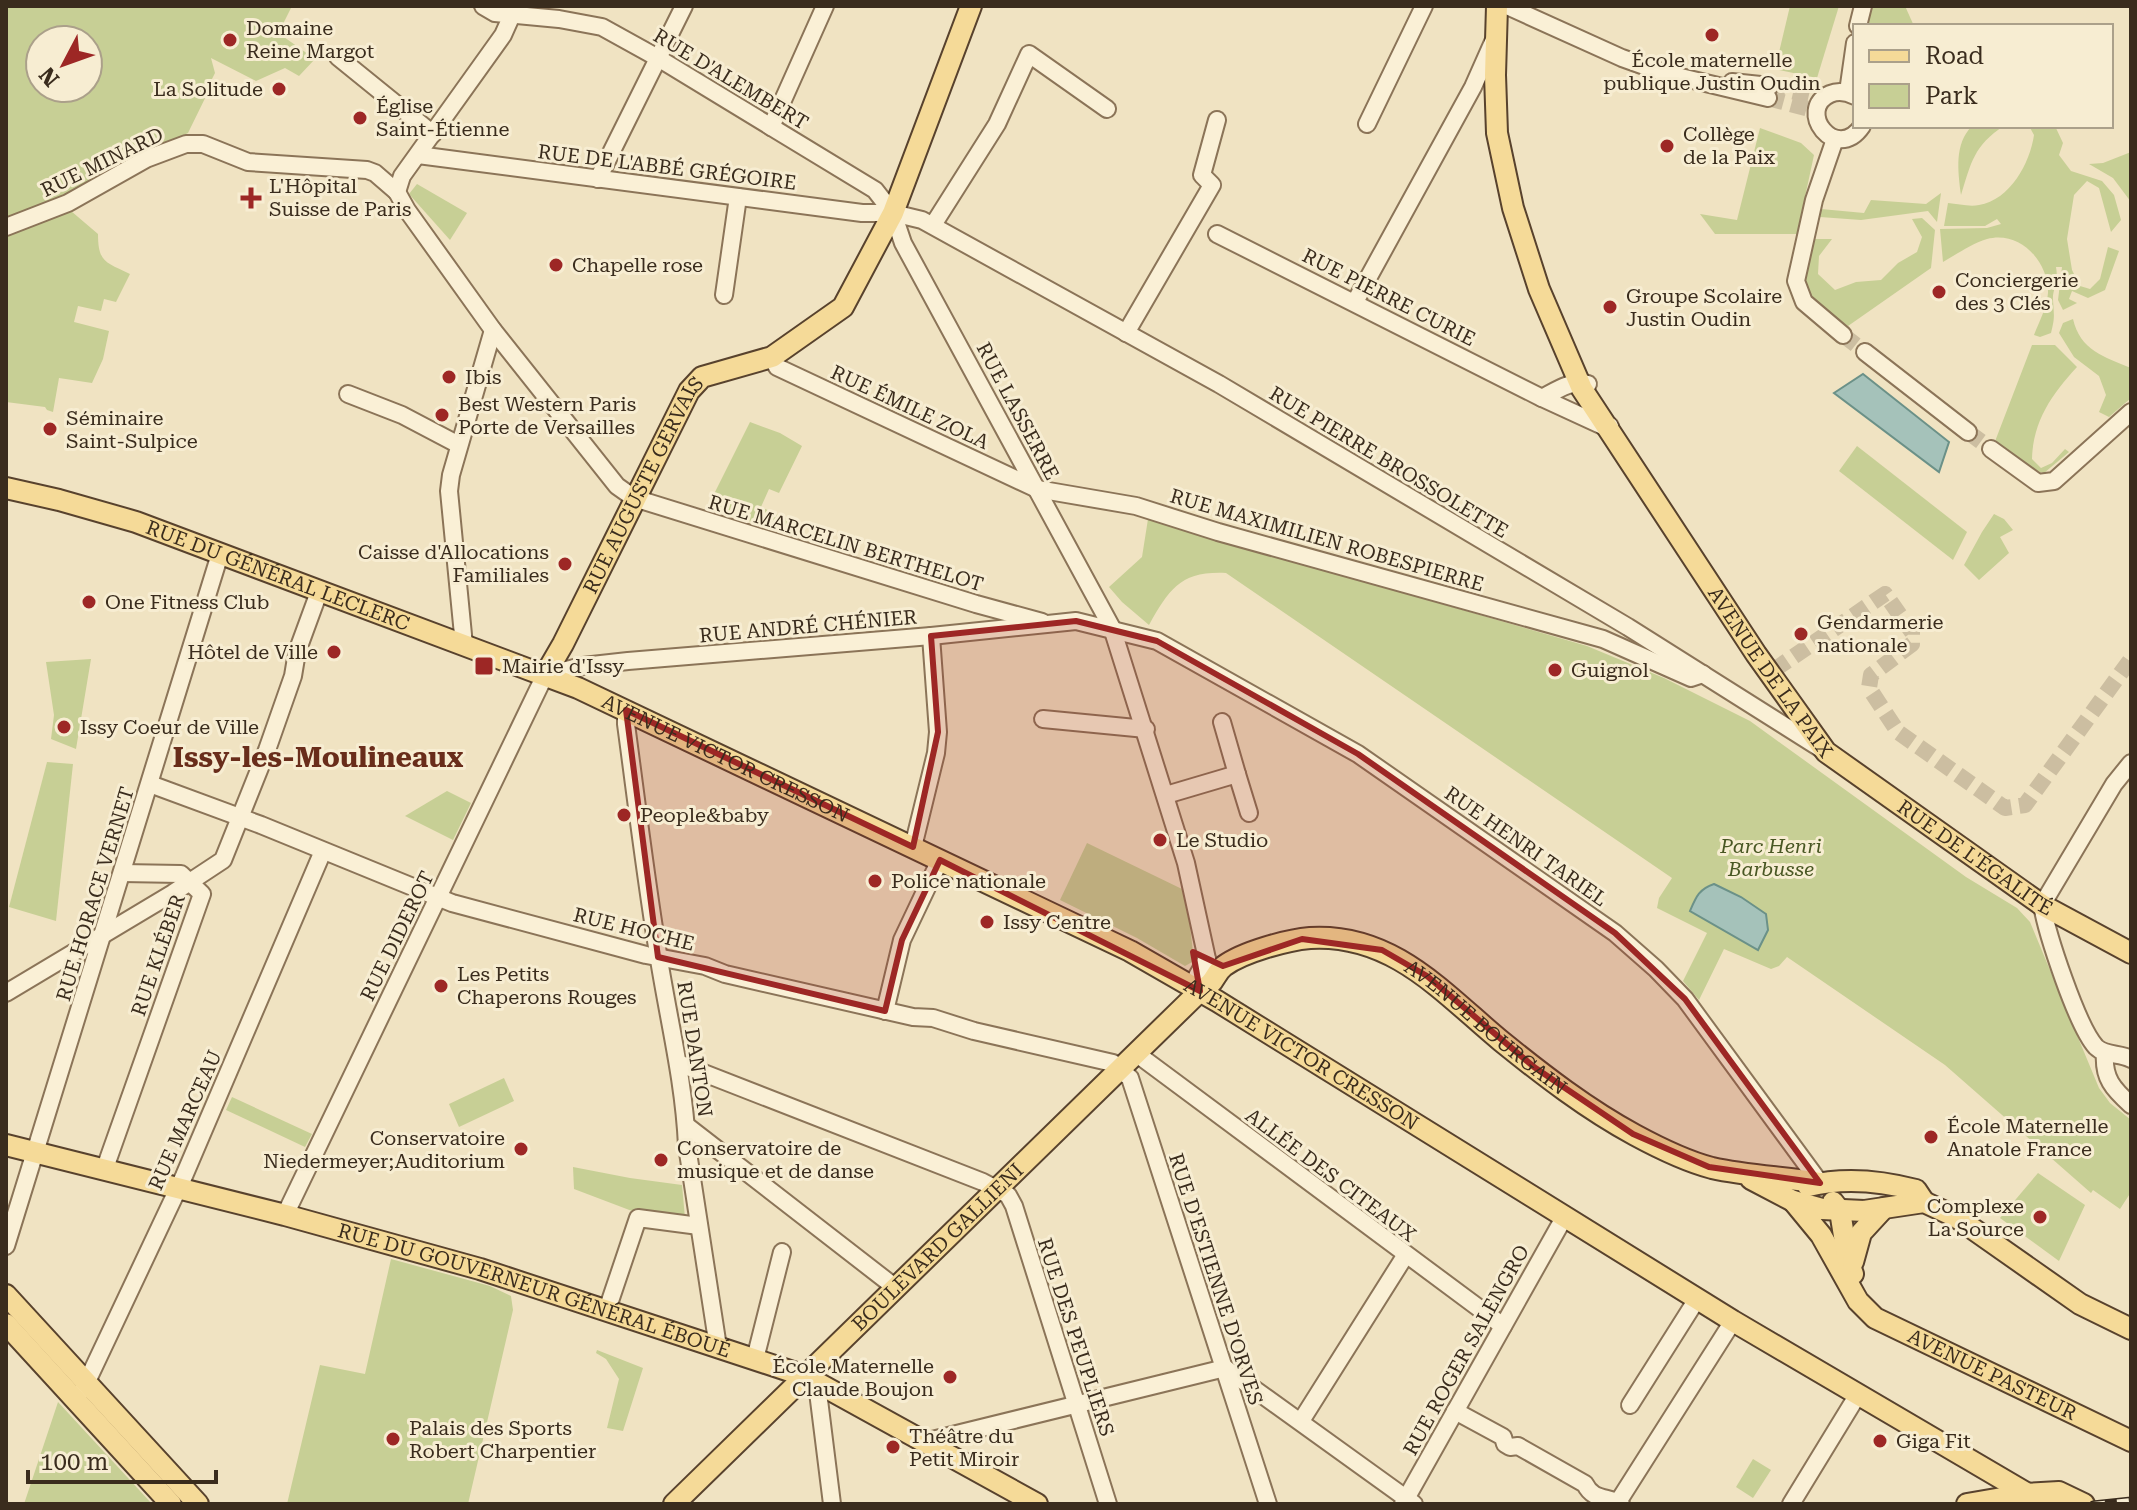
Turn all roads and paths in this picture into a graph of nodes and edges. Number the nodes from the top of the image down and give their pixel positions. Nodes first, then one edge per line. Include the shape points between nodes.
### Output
1 (483, 6) edge
2 (684, 6) edge
3 (825, 6) edge
4 (971, 6) edge
5 (1424, 6) edge
6 (1497, 6) edge
7 (1507, 6) edge
8 (514, 10) edge
9 (338, 57) dead end
10 (656, 64) junction
11 (1853, 68) edge
12 (1486, 82) junction
13 (1769, 92) tunnel mouth
14 (1851, 94) edge
15 (1107, 109) dead end
16 (1217, 120) dead end
17 (1367, 124) dead end
18 (771, 127) junction
19 (1860, 128) edge
20 (433, 134) junction
21 (1835, 139) junction
22 (418, 155) junction
23 (598, 179) junction
24 (875, 190) joint
25 (397, 192) junction
26 (738, 197) junction
27 (893, 213) junction
28 (928, 222) junction
29 (6, 227) edge
30 (1217, 234) dead end
31 (724, 295) dead end
32 (1355, 302) junction
33 (493, 330) junction
34 (1126, 333) junction
35 (1843, 335) tunnel mouth
36 (1865, 352) tunnel mouth
37 (772, 357) junction
38 (1584, 383) junction
39 (348, 394) dead end
40 (1542, 398) junction
41 (2131, 412) edge
42 (1610, 426) junction
43 (1968, 432) tunnel mouth
44 (459, 445) junction
45 (1991, 449) tunnel mouth
46 (6, 488) edge
47 (1037, 489) junction
48 (634, 498) junction
49 (220, 554) junction
50 (319, 592) junction
51 (1047, 623) junction
52 (1628, 627) junction
53 (1112, 628) junction
54 (931, 636) junction
55 (1603, 639) junction
56 (464, 645) junction
57 (1703, 674) junction
58 (545, 675) junction
59 (626, 710) junction
60 (1043, 719) dead end
61 (1222, 722) dead end
62 (1146, 729) junction
63 (1826, 752) junction
64 (2131, 763) edge
65 (1237, 774) junction
66 (150, 784) junction
67 (1166, 795) junction
68 (1249, 813) dead end
69 (242, 817) junction
70 (913, 847) junction
71 (323, 851) junction
72 (940, 860) junction
73 (122, 873) junction
74 (191, 882) junction
75 (439, 898) junction
76 (2042, 905) junction
77 (103, 935) junction
78 (2131, 953) edge
79 (658, 957) junction
80 (1215, 962) junction
81 (1200, 991) junction
82 (6, 993) edge
83 (885, 1011) junction
84 (2105, 1053) junction
85 (1137, 1054) junction
86 (2131, 1059) edge
87 (678, 1063) junction
88 (1122, 1068) junction
89 (2131, 1105) edge
90 (687, 1126) junction
91 (6, 1145) edge
92 (36, 1152) junction
93 (105, 1168) junction
94 (1738, 1173) junction
95 (1820, 1183) junction
96 (176, 1188) junction
97 (999, 1188) junction
98 (1773, 1189) junction
99 (1917, 1195) junction
100 (1793, 1201) junction
101 (1884, 1208) junction
102 (1840, 1211) junction
103 (285, 1215) junction
104 (1565, 1216) junction
105 (699, 1226) junction
106 (6, 1246) edge
107 (782, 1252) dead end
108 (1833, 1254) junction
109 (1405, 1256) junction
110 (1851, 1265) junction
111 (896, 1288) junction
112 (6, 1295) edge
113 (1697, 1299) junction
114 (1858, 1301) junction
115 (607, 1310) junction
116 (1733, 1321) junction
117 (6, 1324) edge
118 (1503, 1326) junction
119 (2131, 1329) edge
120 (718, 1347) junction
121 (755, 1359) junction
122 (1225, 1368) junction
123 (811, 1380) junction
124 (82, 1392) junction
125 (1857, 1396) junction
126 (1076, 1403) junction
127 (1630, 1405) dead end
128 (1455, 1411) junction
129 (1301, 1421) junction
130 (2131, 1441) edge
131 (924, 1442) junction
132 (1963, 1456) junction
133 (2025, 1494) junction
134 (1408, 1502) edge
135 (1619, 1503) edge
136 (1972, 1503) edge
137 (171, 1504) edge
138 (198, 1504) edge
139 (674, 1504) edge
140 (832, 1504) edge
141 (1037, 1504) edge
142 (1108, 1504) edge
143 (1268, 1504) edge
144 (1791, 1504) edge
145 (2045, 1504) edge
146 (2084, 1504) edge

1 - 8 street, RUE D'ALEMBERT via 495,13
2 - 10 street
3 - 18 street
4 - 27 main road, RUE AUGUSTE GERVAIS
5 - 17 street
6 - 12 main road, AVENUE DE LA PAIX
7 - 13 street via 1664,73 1715,85 1740,82
7 - 38 main road, AVENUE DE LA PAIX via 1507,135 1522,209
8 - 10 street, RUE D'ALEMBERT via 602,27
8 - 20 street via 503,35
9 - 20 street
10 - 18 street, RUE D'ALEMBERT
10 - 23 street
11 - 14 street
12 - 32 street
12 - 38 main road, AVENUE DE LA PAIX via 1513,208 1539,289
14 - 21 street via 1833,92 1816,104 1818,124
15 - 28 street via 1029,54 997,124
16 - 34 street via 1202,175 1212,185
18 - 24 street, RUE D'ALEMBERT
19 - 21 street via 1850,138
20 - 22 street
21 - 35 street via 1814,200 1796,281 1804,302
22 - 23 street, RUE DE L'ABBÉ GRÉGOIRE
22 - 25 street
23 - 26 street, RUE DE L'ABBÉ GRÉGOIRE
24 - 27 street, RUE LASSERRE
25 - 29 street, RUE MINARD via 367,170 248,162 197,143 146,159 68,203
25 - 33 street
26 - 27 street, RUE DE L'ABBÉ GRÉGOIRE
26 - 31 street
27 - 28 street, RUE PIERRE BROSSOLETTE
27 - 37 main road, RUE AUGUSTE GERVAIS via 843,307
27 - 47 street, RUE LASSERRE via 903,243
28 - 34 street, RUE PIERRE BROSSOLETTE
30 - 32 street, RUE PIERRE CURIE
32 - 40 street, RUE PIERRE CURIE
33 - 44 street
33 - 48 street via 617,486
34 - 52 street, RUE PIERRE BROSSOLETTE
36 - 43 street
37 - 47 street, RUE ÉMILE ZOLA via 777,367
37 - 48 main road, RUE AUGUSTE GERVAIS via 702,377 689,391
38 - 40 street
38 - 42 main road, AVENUE DE LA PAIX
39 - 44 street
40 - 42 street, RUE PIERRE CURIE
41 - 45 street via 2054,481 2038,483
42 - 63 main road, AVENUE DE LA PAIX
44 - 56 street via 449,491
46 - 49 main road, RUE DU GÉNÉRAL LECLERC via 136,522
47 - 53 street, RUE LASSERRE
47 - 55 street, RUE MAXIMILIEN ROBESPIERRE via 1136,506
48 - 51 street, RUE MARCELIN BERTHELOT
48 - 58 main road, RUE AUGUSTE GERVAIS
49 - 50 main road, RUE DU GÉNÉRAL LECLERC
49 - 66 street, RUE HORACE VERNET
50 - 56 main road, RUE DU GÉNÉRAL LECLERC
50 - 69 street, RUE KLÉBER
51 - 53 street, RUE ANDRÉ CHÉNIER via 1076,621
51 - 54 street, RUE ANDRÉ CHÉNIER
52 - 55 street
52 - 57 street, RUE PIERRE BROSSOLETTE
53 - 62 street, RUE LASSERRE
53 - 95 street, RUE HENRI TARIEL via 1157,641 1358,754 1615,933 1685,999
54 - 58 street, RUE ANDRÉ CHÉNIER via 628,661
54 - 70 street via 937,742
55 - 57 street, RUE MAXIMILIEN ROBESPIERRE via 1691,678
56 - 58 main road, RUE DU GÉNÉRAL LECLERC
57 - 63 street, RUE PIERRE BROSSOLETTE
58 - 59 main road, AVENUE VICTOR CRESSON
58 - 75 street, RUE DIDEROT
59 - 70 main road, AVENUE VICTOR CRESSON
59 - 79 street, RUE DANTON
60 - 62 street
61 - 65 street
62 - 67 street, RUE LASSERRE
63 - 76 main road, RUE DE L'ÉGALITÉ
64 - 76 street
65 - 67 street
65 - 68 street
66 - 69 street, RUE HOCHE
66 - 73 street, RUE HORACE VERNET
67 - 80 street, RUE LASSERRE
69 - 71 street, RUE HOCHE
69 - 74 street, RUE KLÉBER via 223,860
70 - 72 main road, AVENUE VICTOR CRESSON
71 - 75 street, RUE HOCHE
71 - 96 street, RUE MARCEAU
72 - 81 main road, AVENUE VICTOR CRESSON via 1130,951
72 - 83 street via 902,940
73 - 74 street via 181,874
73 - 77 street, RUE HORACE VERNET
74 - 77 street
74 - 93 street, RUE KLÉBER via 202,894
75 - 79 street, RUE HOCHE
75 - 103 street, RUE DIDEROT
76 - 78 main road, RUE DE L'ÉGALITÉ
76 - 84 street via 2047,932 2085,1030
77 - 82 street
77 - 92 street, RUE HORACE VERNET
79 - 83 street, RUE HOCHE
79 - 87 street, RUE DANTON
80 - 81 main road, BOULEVARD GALLIENI via 1212,985
80 - 94 main road, AVENUE BOURGAIN via 1312,938 1382,950 1427,976 1534,1067 1619,1125 1679,1156
81 - 85 main road, BOULEVARD GALLIENI
81 - 104 main road, AVENUE VICTOR CRESSON
83 - 88 street, RUE HOCHE via 1086,1055
84 - 86 street
84 - 89 street via 2109,1084
85 - 88 main road, BOULEVARD GALLIENI
85 - 109 street, ALLÉE DES CITEAUX
87 - 90 street, RUE DANTON
87 - 97 street
88 - 97 main road, BOULEVARD GALLIENI
88 - 122 street, RUE D'ESTIENNE D'ORVES via 1130,1078
90 - 105 street, RUE DANTON
90 - 111 street
91 - 92 main road, RUE DU GOUVERNEUR GÉNÉRAL ÉBOUÉ
92 - 93 main road, RUE DU GOUVERNEUR GÉNÉRAL ÉBOUÉ
92 - 106 street, RUE HORACE VERNET
93 - 96 main road, RUE DU GOUVERNEUR GÉNÉRAL ÉBOUÉ
94 - 95 main road, AVENUE BOURGAIN
94 - 98 main road, AVENUE BOURGAIN
95 - 98 main road
95 - 99 main road via 1889,1182
95 - 102 main road
96 - 103 main road, RUE DU GOUVERNEUR GÉNÉRAL ÉBOUÉ
96 - 124 street, RUE MARCEAU
97 - 111 main road, BOULEVARD GALLIENI
97 - 126 street, RUE DES PEUPLIERS via 1014,1206
98 - 100 main road, AVENUE BOURGAIN
99 - 101 main road
99 - 102 main road via 1862,1195
99 - 119 main road via 2080,1304
100 - 102 main road
100 - 108 main road
101 - 102 main road
101 - 110 main road via 1861,1233
102 - 108 main road
102 - 110 main road
103 - 115 main road, RUE DU GOUVERNEUR GÉNÉRAL ÉBOUÉ
104 - 113 main road, AVENUE VICTOR CRESSON
104 - 118 street, RUE ROGER SALENGRO
105 - 115 street via 638,1218
105 - 120 street, RUE DANTON
107 - 121 street
108 - 114 main road
109 - 118 street, ALLÉE DES CITEAUX
109 - 129 street
110 - 114 main road
111 - 123 main road, BOULEVARD GALLIENI
112 - 124 main road
113 - 116 main road, AVENUE VICTOR CRESSON
113 - 127 street
114 - 130 main road, AVENUE PASTEUR via 1893,1328
115 - 120 main road, RUE DU GOUVERNEUR GÉNÉRAL ÉBOUÉ
116 - 125 main road, AVENUE VICTOR CRESSON
116 - 135 street
117 - 124 main road
118 - 128 street, RUE ROGER SALENGRO
120 - 121 main road, RUE DU GOUVERNEUR GÉNÉRAL ÉBOUÉ
121 - 123 main road, RUE DU GOUVERNEUR GÉNÉRAL ÉBOUÉ
122 - 126 street
122 - 129 street
122 - 143 street, RUE D'ESTIENNE D'ORVES
123 - 131 main road, RUE DU GOUVERNEUR GÉNÉRAL ÉBOUÉ
123 - 139 main road, BOULEVARD GALLIENI
123 - 140 street
124 - 137 main road
124 - 138 main road
125 - 132 main road, AVENUE VICTOR CRESSON
125 - 144 street
126 - 131 street
126 - 142 street, RUE DES PEUPLIERS
128 - 134 street, RUE ROGER SALENGRO
128 - 135 street via 1503,1437 1510,1447 1518,1446 1585,1484 1588,1492
129 - 134 street
131 - 141 main road, RUE DU GOUVERNEUR GÉNÉRAL ÉBOUÉ
132 - 133 main road, AVENUE VICTOR CRESSON
132 - 136 main road via 1979,1478 1981,1489
133 - 136 main road
133 - 145 main road, AVENUE VICTOR CRESSON
133 - 146 main road via 2059,1492

